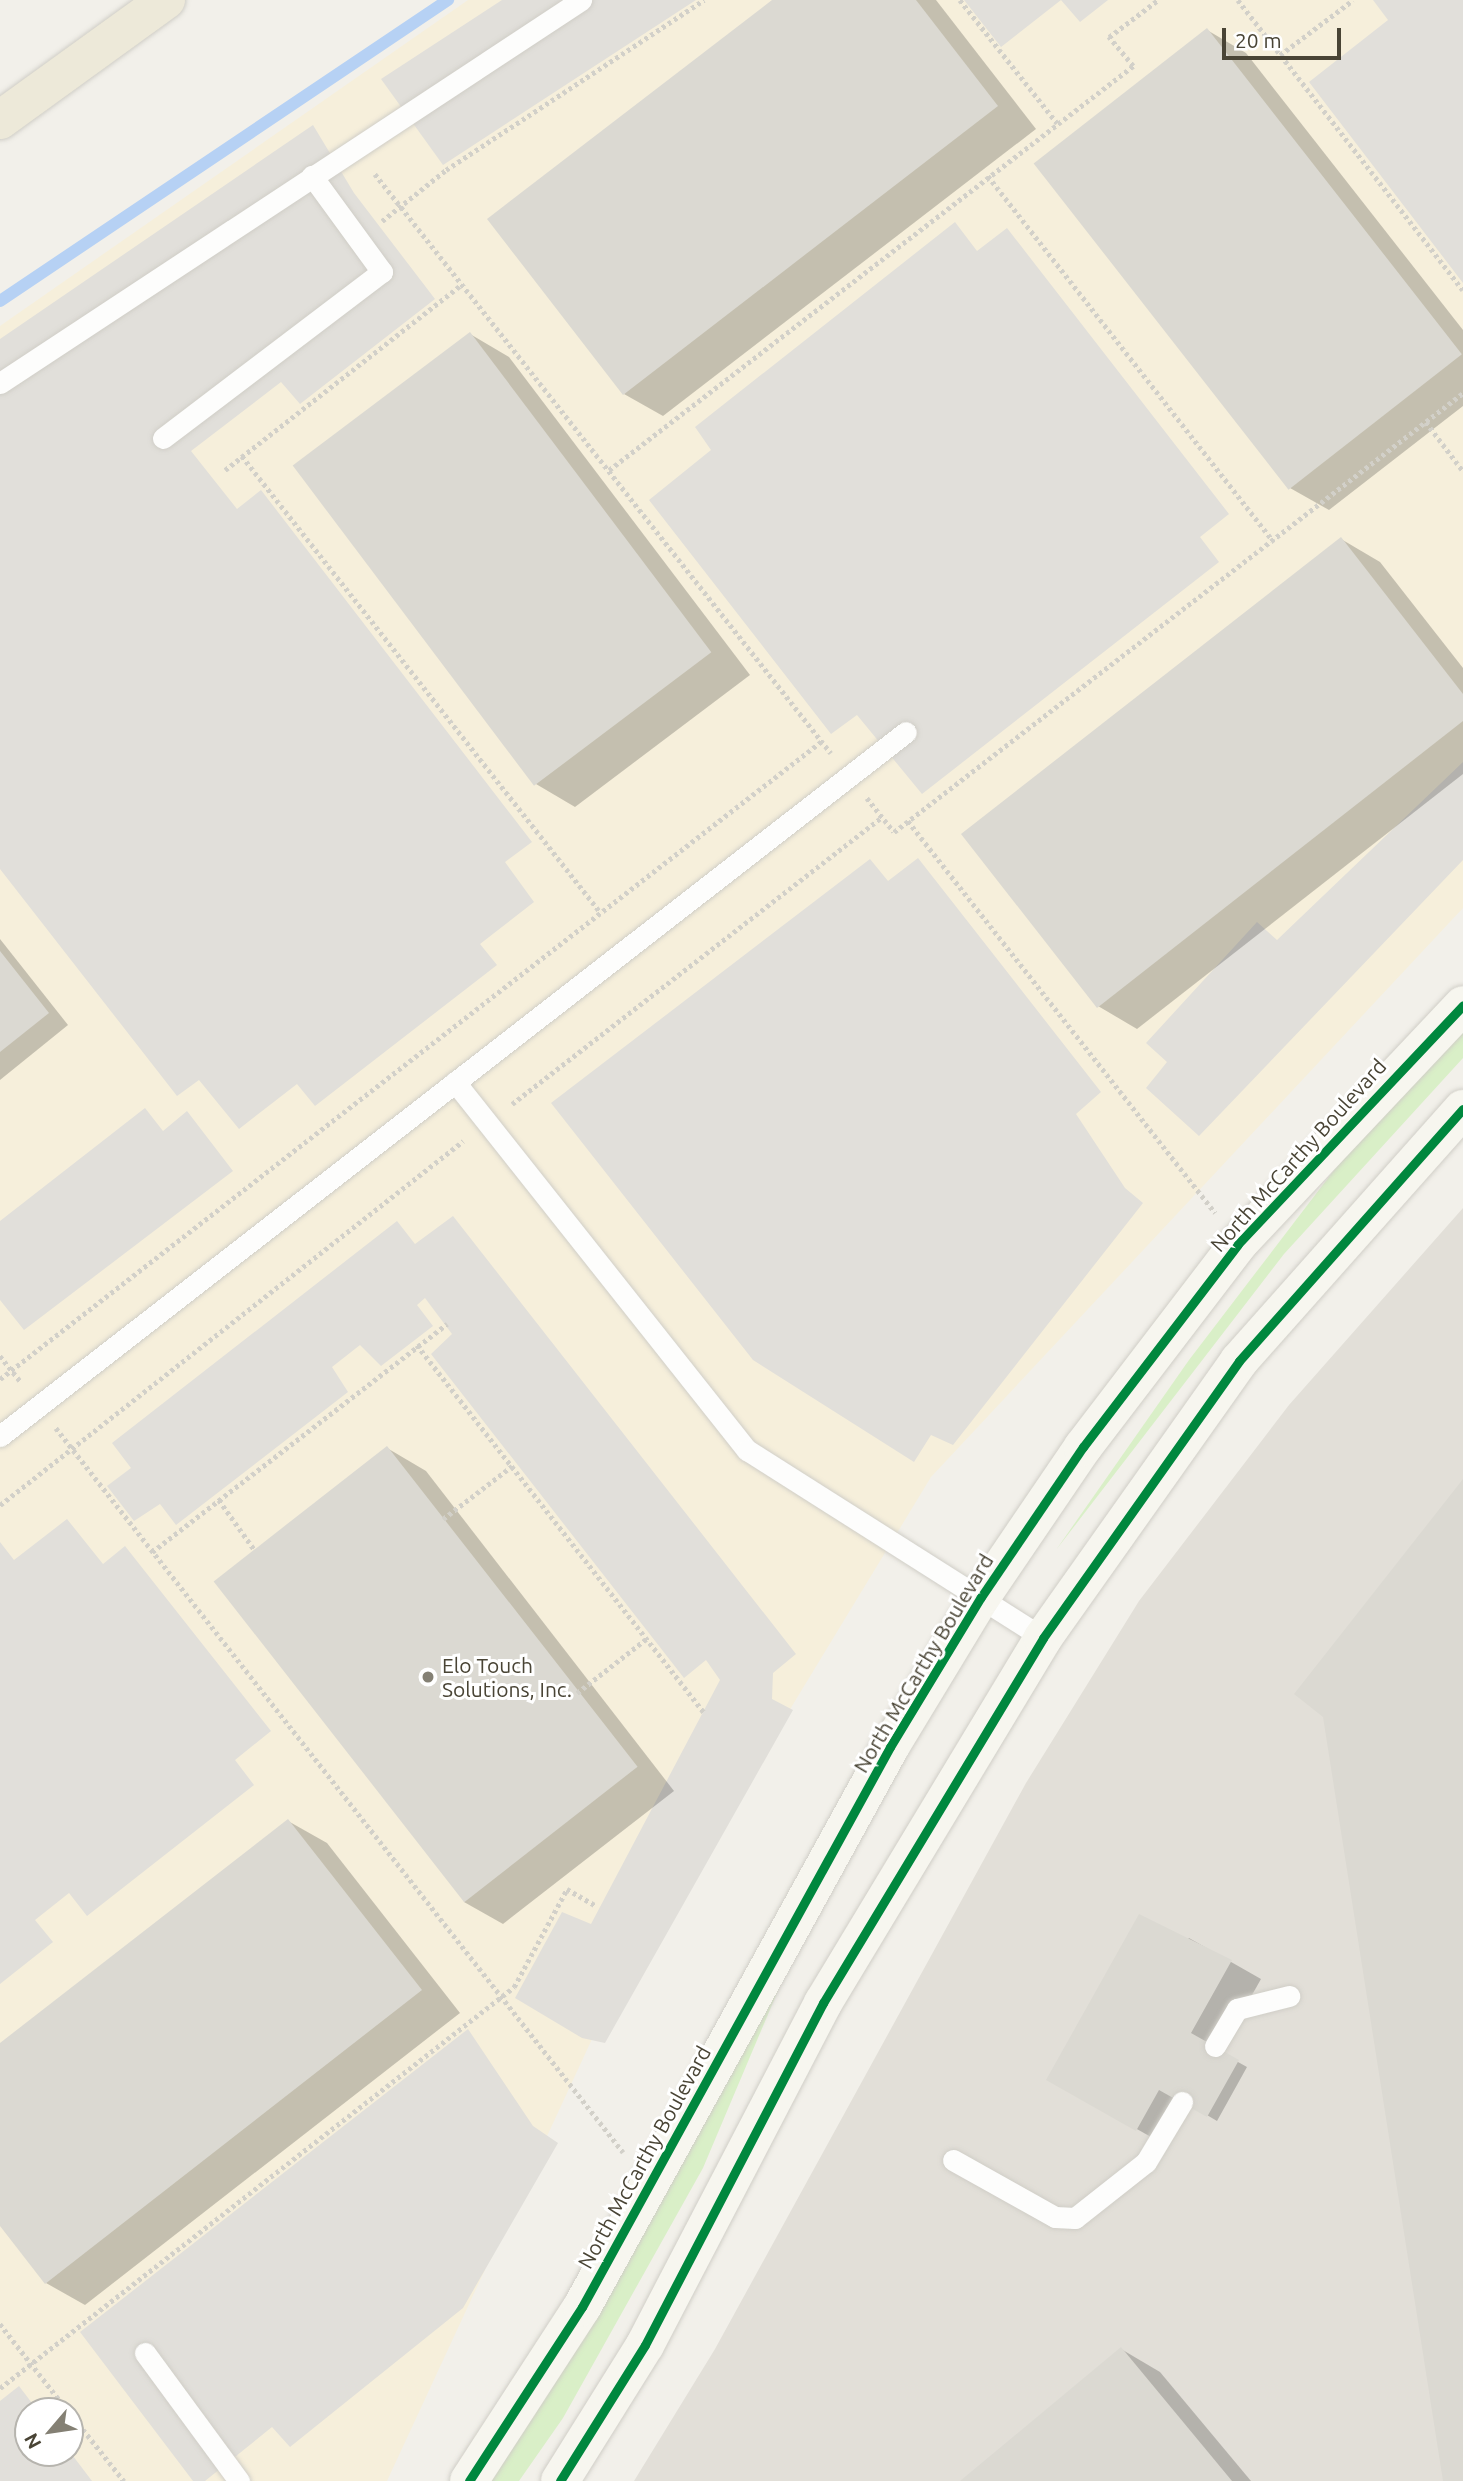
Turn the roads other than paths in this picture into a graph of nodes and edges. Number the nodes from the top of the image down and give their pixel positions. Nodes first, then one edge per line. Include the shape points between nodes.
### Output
1 (121, 0) edge
2 (166, 0) edge
3 (581, 0) edge
4 (0, 87) edge
5 (0, 120) edge
6 (312, 176) junction
7 (0, 383) edge
8 (163, 438) dead end
9 (906, 732) dead end
10 (1463, 1005) edge
11 (455, 1082) junction
12 (1463, 1109) edge
13 (0, 1436) edge
14 (981, 1597) junction
15 (1043, 1638) junction
16 (1289, 1996) dead end
17 (1215, 2046) dead end
18 (1182, 2102) dead end
19 (953, 2160) dead end
20 (145, 2353) dead end
21 (239, 2481) edge
22 (469, 2481) edge
23 (560, 2481) edge

1 - 4 highway
2 - 5 highway
3 - 6 lane
6 - 7 lane
6 - 8 lane via 382,272
9 - 11 lane
10 - 14 main road, North McCarthy Boulevard via 1238,1244 1083,1447
11 - 13 lane
11 - 14 lane via 747,1450
12 - 15 main road via 1239,1361
14 - 15 lane
14 - 22 main road, North McCarthy Boulevard via 890,1748 582,2307
15 - 23 main road via 823,2003 645,2344
16 - 17 lane via 1237,2009
18 - 19 lane via 1146,2162 1075,2218 1055,2217
20 - 21 lane

